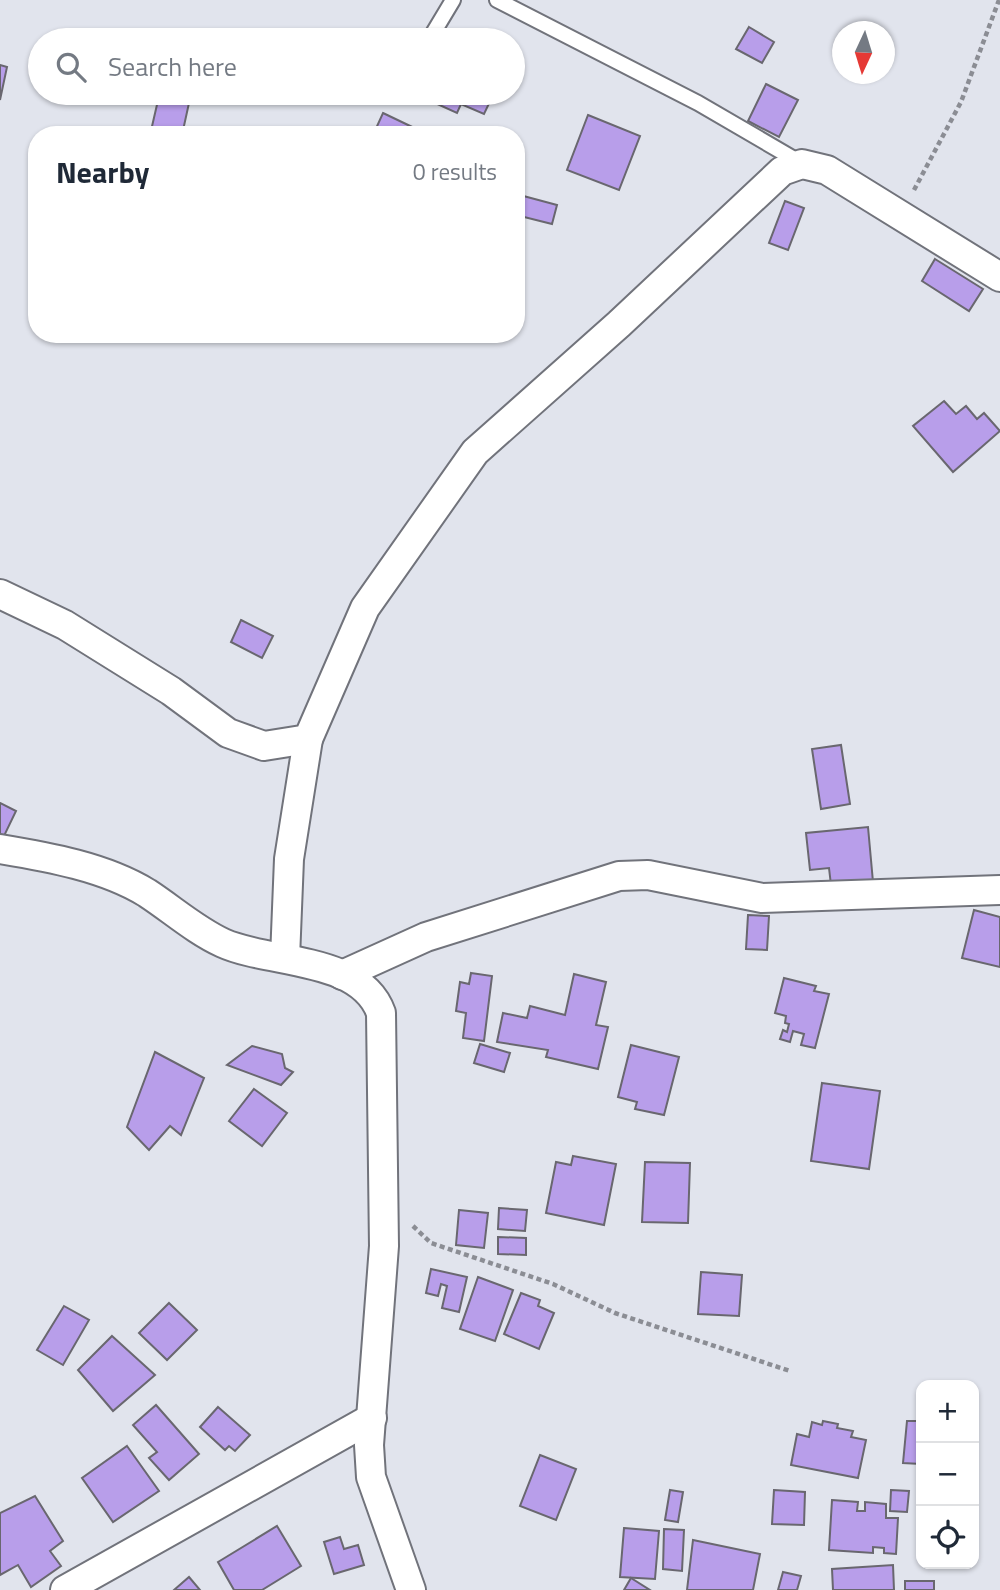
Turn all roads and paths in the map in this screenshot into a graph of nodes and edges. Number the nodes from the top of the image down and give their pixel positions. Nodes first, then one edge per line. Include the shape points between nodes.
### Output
1 (453, 0) edge
2 (497, 0) edge
3 (999, 0) edge
4 (436, 28) edge
5 (802, 164) junction
6 (900, 215) junction
7 (1000, 277) edge
8 (0, 594) edge
9 (308, 739) junction
10 (0, 849) edge
11 (1000, 890) edge
12 (285, 958) junction
13 (342, 975) junction
14 (384, 1199) junction
15 (790, 1371) dead end
16 (372, 1418) junction
17 (415, 1585) edge
18 (65, 1590) edge

1 - 4 lane
2 - 5 lane via 698,103
3 - 6 path via 961,102
5 - 6 street via 827,170
5 - 9 street via 782,171 475,452 365,608
6 - 7 street
8 - 9 street via 65,625 172,691 228,733 264,746
9 - 12 street via 289,859
10 - 12 street via 93,871 145,892 225,944
11 - 13 street via 762,898 648,875 619,876 426,937
12 - 13 street
13 - 14 street via 369,991 381,1013
14 - 15 path via 431,1243 553,1284 615,1313
14 - 16 street
16 - 17 street via 371,1477
16 - 18 street

